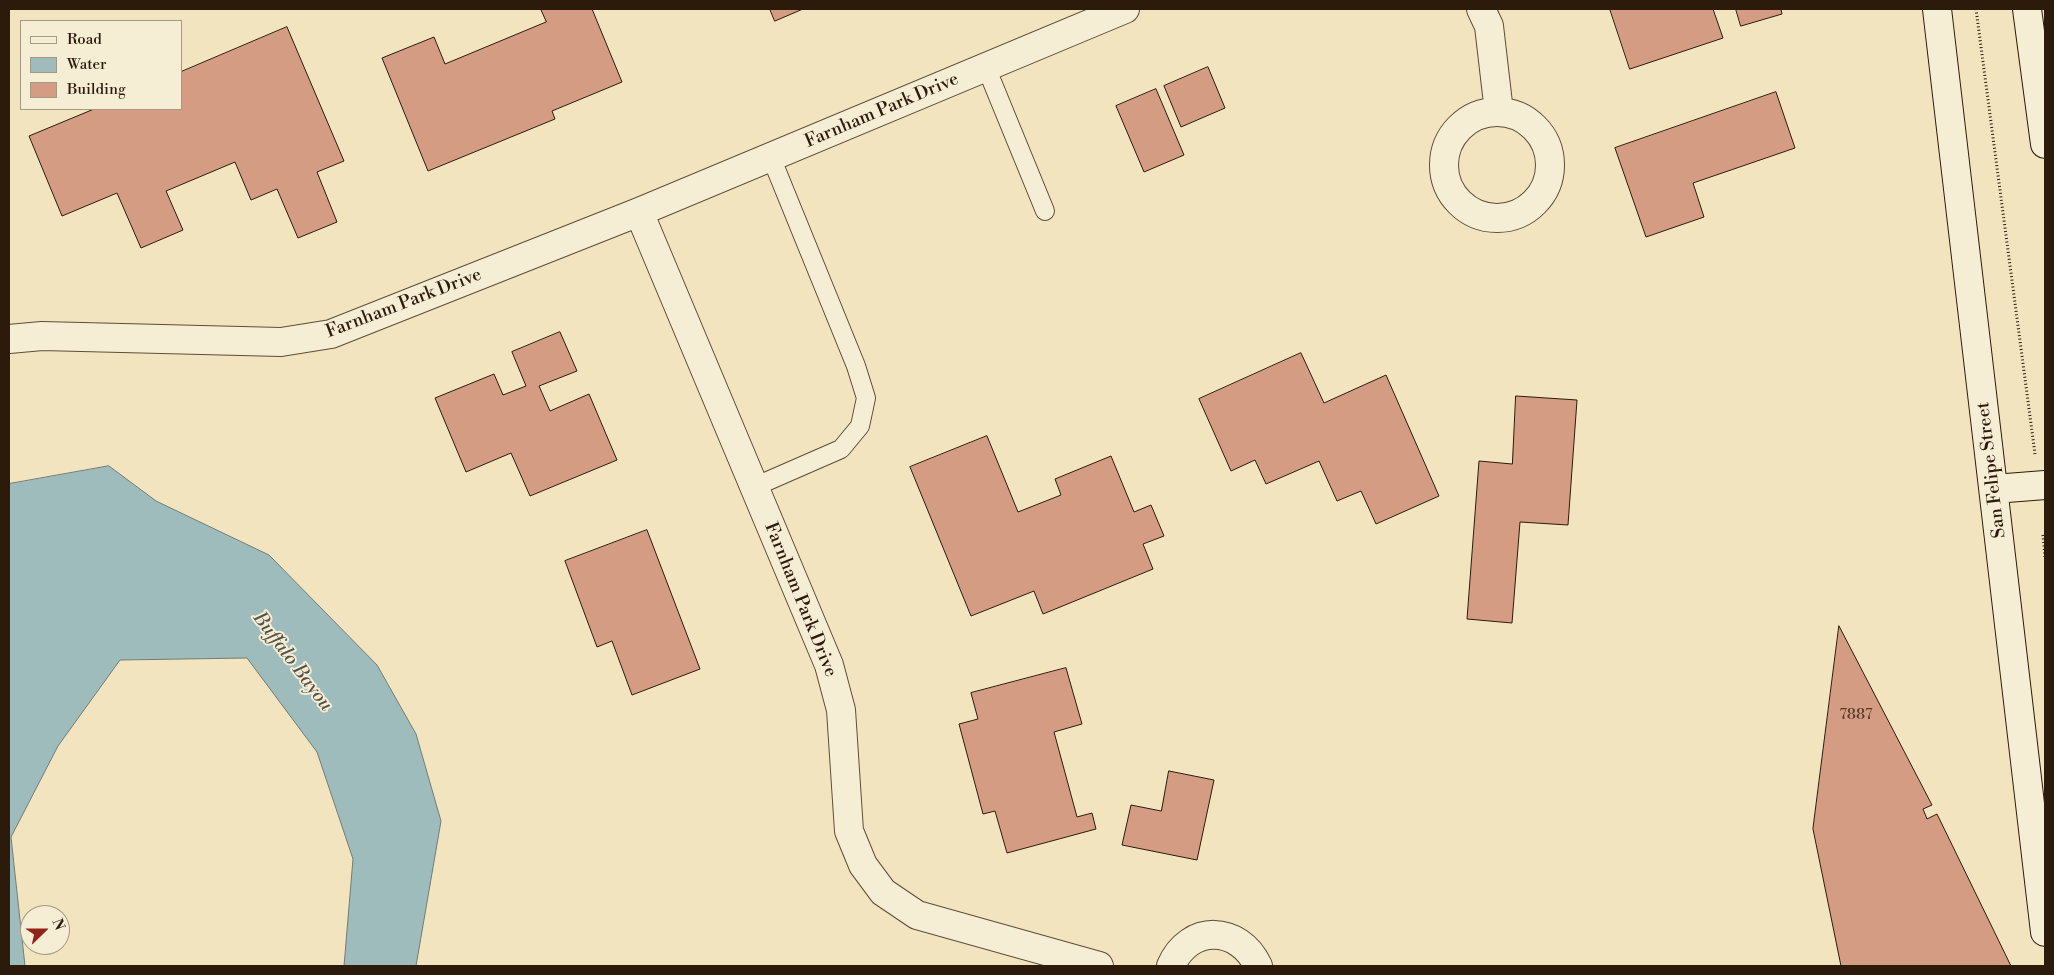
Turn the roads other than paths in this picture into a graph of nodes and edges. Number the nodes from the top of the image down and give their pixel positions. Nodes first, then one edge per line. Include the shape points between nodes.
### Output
1 (1125, 9) edge
2 (1481, 9) edge
3 (1937, 9) edge
4 (2027, 9) edge
5 (986, 67) junction
6 (1498, 112) dead end
7 (2045, 144) edge
8 (770, 158) junction
9 (1045, 211) dead end
10 (639, 212) junction
11 (9, 339) edge
12 (2045, 485) edge
13 (754, 487) junction
14 (1994, 489) junction
15 (2045, 932) edge
16 (1099, 966) edge
17 (1171, 966) edge
18 (1258, 966) edge

1 - 5 street, Farnham Park Drive
2 - 6 street via 1489,26
3 - 14 street, San Felipe Street
4 - 7 street
5 - 8 street, Farnham Park Drive
5 - 9 lane
8 - 10 street, Farnham Park Drive
8 - 13 lane via 866,398 860,426 841,449
10 - 11 street, Farnham Park Drive via 331,334 282,342 42,336
10 - 13 street, Farnham Park Drive
12 - 14 street
13 - 16 street, Farnham Park Drive via 830,665 841,710 849,831 863,865 883,892 917,915
14 - 15 street, San Felipe Street
17 - 18 street via 1185,945 1213,934 1242,944

